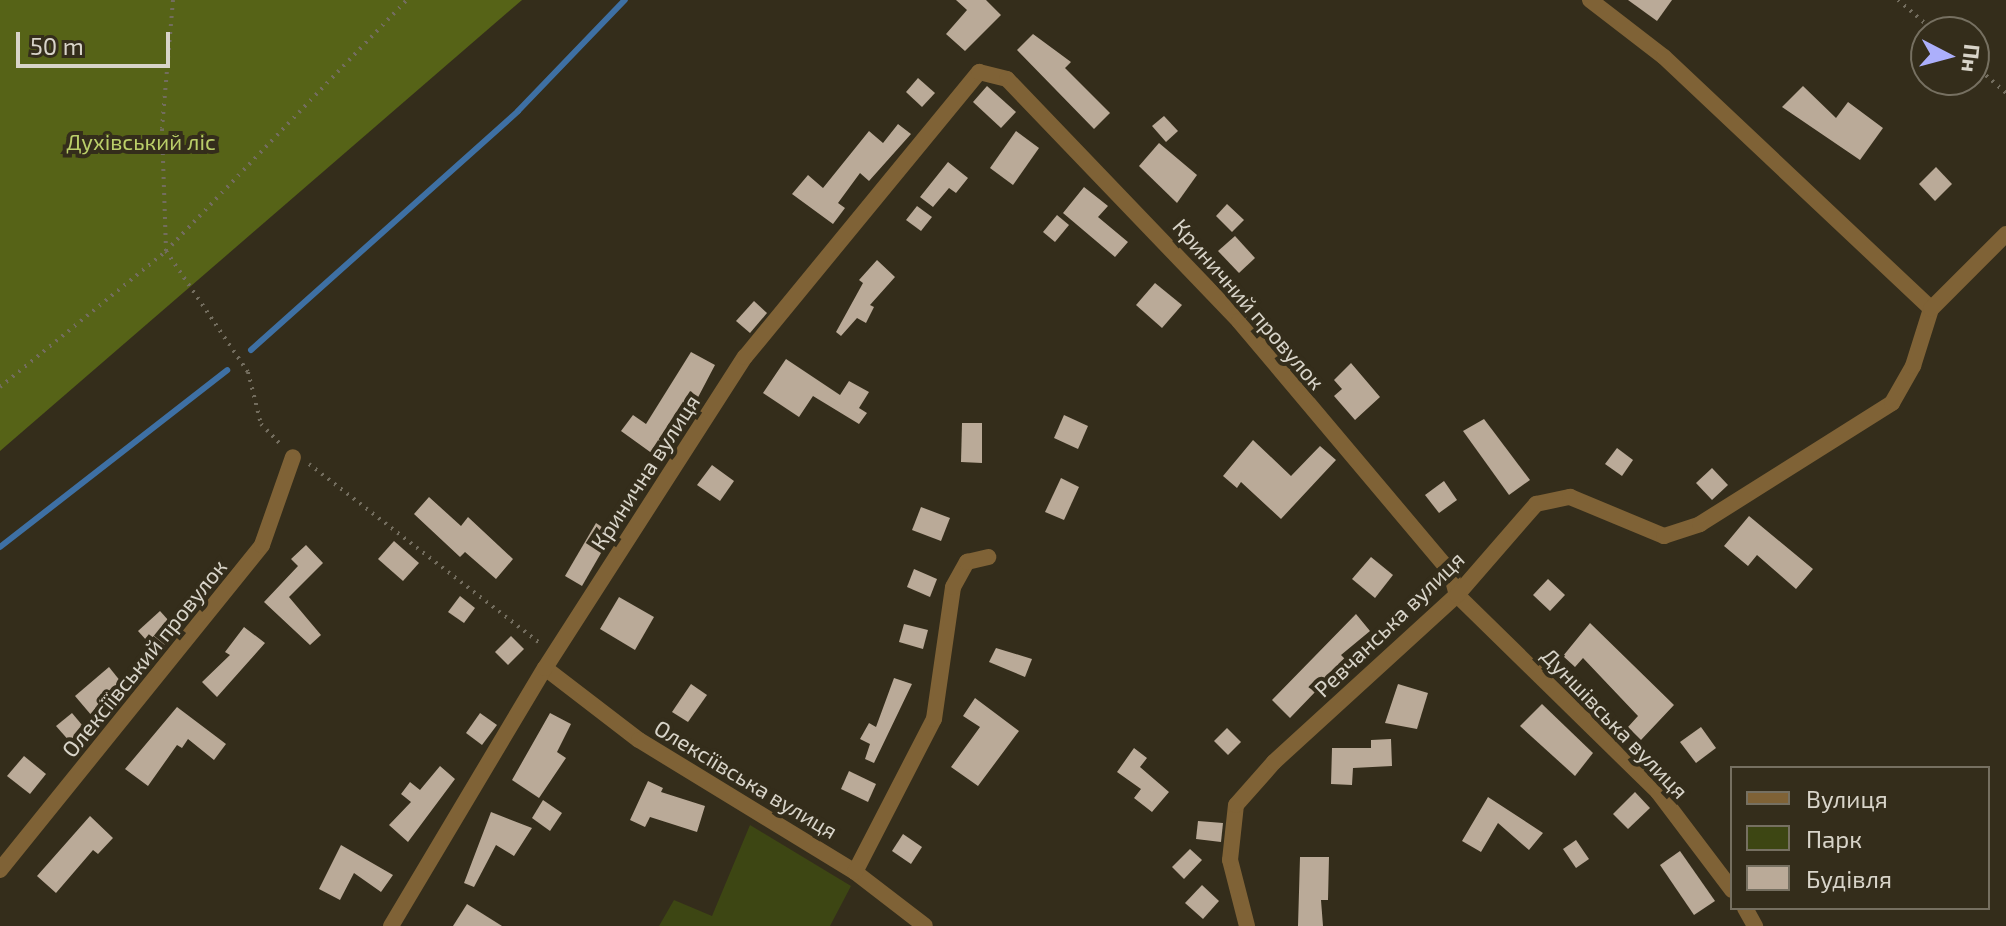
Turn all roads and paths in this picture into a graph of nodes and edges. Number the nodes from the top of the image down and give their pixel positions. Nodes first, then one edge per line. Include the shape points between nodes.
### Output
1 (173, 0) edge
2 (407, 0) edge
3 (1590, 0) edge
4 (1898, 0) edge
5 (1916, 16) edge
6 (979, 72) joint
7 (1990, 79) edge
8 (2006, 93) edge
9 (2006, 234) edge
10 (166, 251) junction
11 (1931, 309) junction
12 (0, 387) edge
13 (293, 457) junction
14 (988, 557) dead end
15 (1457, 595) junction
16 (550, 662) junction
17 (0, 870) edge
18 (855, 872) junction
19 (1730, 887) edge
20 (391, 926) edge
21 (925, 926) edge
22 (1247, 926) edge

1 - 10 path via 162,129
2 - 10 path
3 - 11 street via 1664,57
4 - 5 path
6 - 15 street, Криничний провулок via 1007,79 1239,321 1451,573
6 - 16 street, Кринична вулиця via 745,357
7 - 8 path
9 - 11 street
10 - 12 path
10 - 13 path via 248,372 261,424
11 - 15 street, Ревчанська вулиця via 1913,366 1892,403 1856,430 1684,533 1650,534 1586,502 1552,497 1523,517
13 - 16 path via 318,468
13 - 17 street, Олексіївський провулок via 262,545
14 - 18 street via 967,562 953,587 934,719
15 - 19 street, Дуншівська вулиця via 1658,792
15 - 22 street, Ревчанська вулиця via 1274,762 1236,805 1230,860
16 - 18 street, Олексіївська вулиця via 639,740
16 - 20 street, Кринична вулиця
18 - 21 street, Олексіївська вулиця

